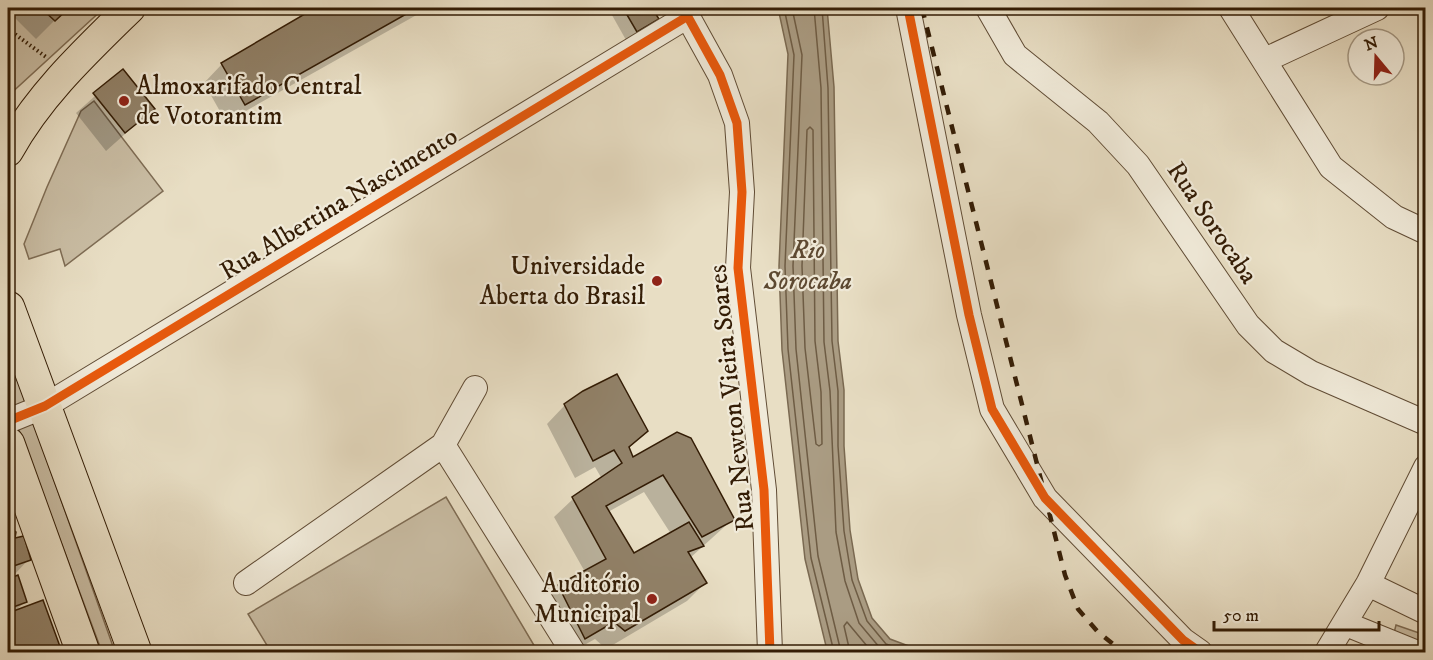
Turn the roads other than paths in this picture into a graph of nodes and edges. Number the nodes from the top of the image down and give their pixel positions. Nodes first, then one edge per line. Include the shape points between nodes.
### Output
1 (130, 8) edge
2 (908, 8) edge
3 (988, 8) edge
4 (1231, 8) edge
5 (1377, 8) edge
6 (686, 12) edge
7 (1265, 60) junction
8 (8, 151) edge
9 (1425, 232) edge
10 (8, 308) edge
11 (475, 388) dead end
12 (45, 406) junction
13 (8, 421) edge
14 (1425, 423) edge
15 (443, 445) junction
16 (10, 462) edge
17 (1425, 467) edge
18 (246, 583) dead end
19 (1368, 584) junction
20 (1425, 612) edge
21 (1346, 624) junction
22 (82, 652) edge
23 (135, 652) edge
24 (573, 652) edge
25 (770, 652) edge
26 (1200, 652) edge
27 (1327, 652) edge
28 (1415, 652) edge

1 - 8 main road via 26,118
2 - 26 street via 969,315 992,410 1045,498 1183,640
3 - 14 street, Rua Sorocaba via 1015,55 1098,122 1138,165 1248,326 1274,351 1311,373
4 - 7 street
5 - 7 street
6 - 12 street, Rua Albertina Nascimento
6 - 25 street, Rua Newton Vieira Soares via 720,75 736,123 742,192 738,268 764,490
7 - 9 street via 1331,167 1394,217
10 - 12 highway
11 - 15 street
12 - 13 street, Rua Albertina Nascimento
12 - 23 highway
15 - 18 street
15 - 24 street
16 - 22 highway
17 - 19 street
19 - 20 street
19 - 21 street
21 - 27 street
21 - 28 street

